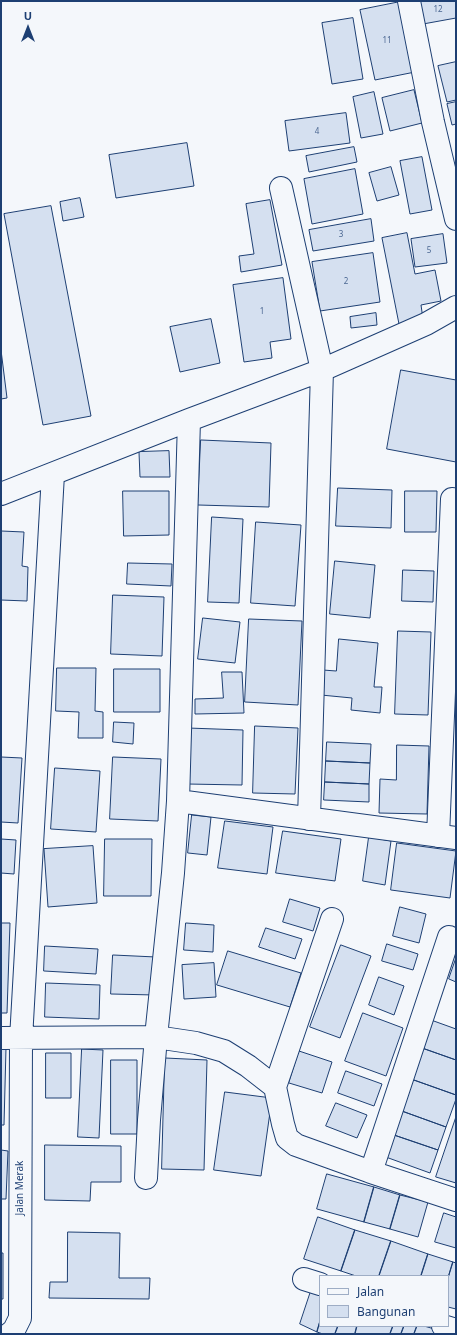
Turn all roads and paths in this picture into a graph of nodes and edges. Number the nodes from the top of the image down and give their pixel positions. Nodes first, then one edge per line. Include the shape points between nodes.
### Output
1 (409, 1) edge
2 (281, 188) dead end
3 (456, 219) edge
4 (456, 307) edge
5 (322, 370) junction
6 (189, 420) junction
7 (53, 474) junction
8 (1, 494) edge
9 (452, 499) dead end
10 (178, 801) junction
11 (308, 819) junction
12 (447, 837) edge
13 (332, 919) dead end
14 (449, 937) dead end
15 (156, 1037) junction
16 (11, 1039) edge
17 (276, 1087) junction
18 (371, 1172) junction
19 (146, 1178) dead end
20 (456, 1200) edge
21 (446, 1327) edge
22 (456, 1330) edge
23 (9, 1334) edge

1 - 3 street via 433,122
2 - 5 street
4 - 5 street via 426,324
5 - 6 street
5 - 11 street
6 - 7 street
6 - 10 street
7 - 8 street
7 - 16 street, Jalan Merak
9 - 12 street
10 - 11 street
10 - 15 street
11 - 12 street
13 - 17 street
14 - 18 street
15 - 16 street
15 - 17 street via 196,1043 224,1051
15 - 19 street
16 - 23 street, Jalan Merak via 20,1318
17 - 18 street via 287,1138 296,1145
18 - 20 street
21 - 22 street

